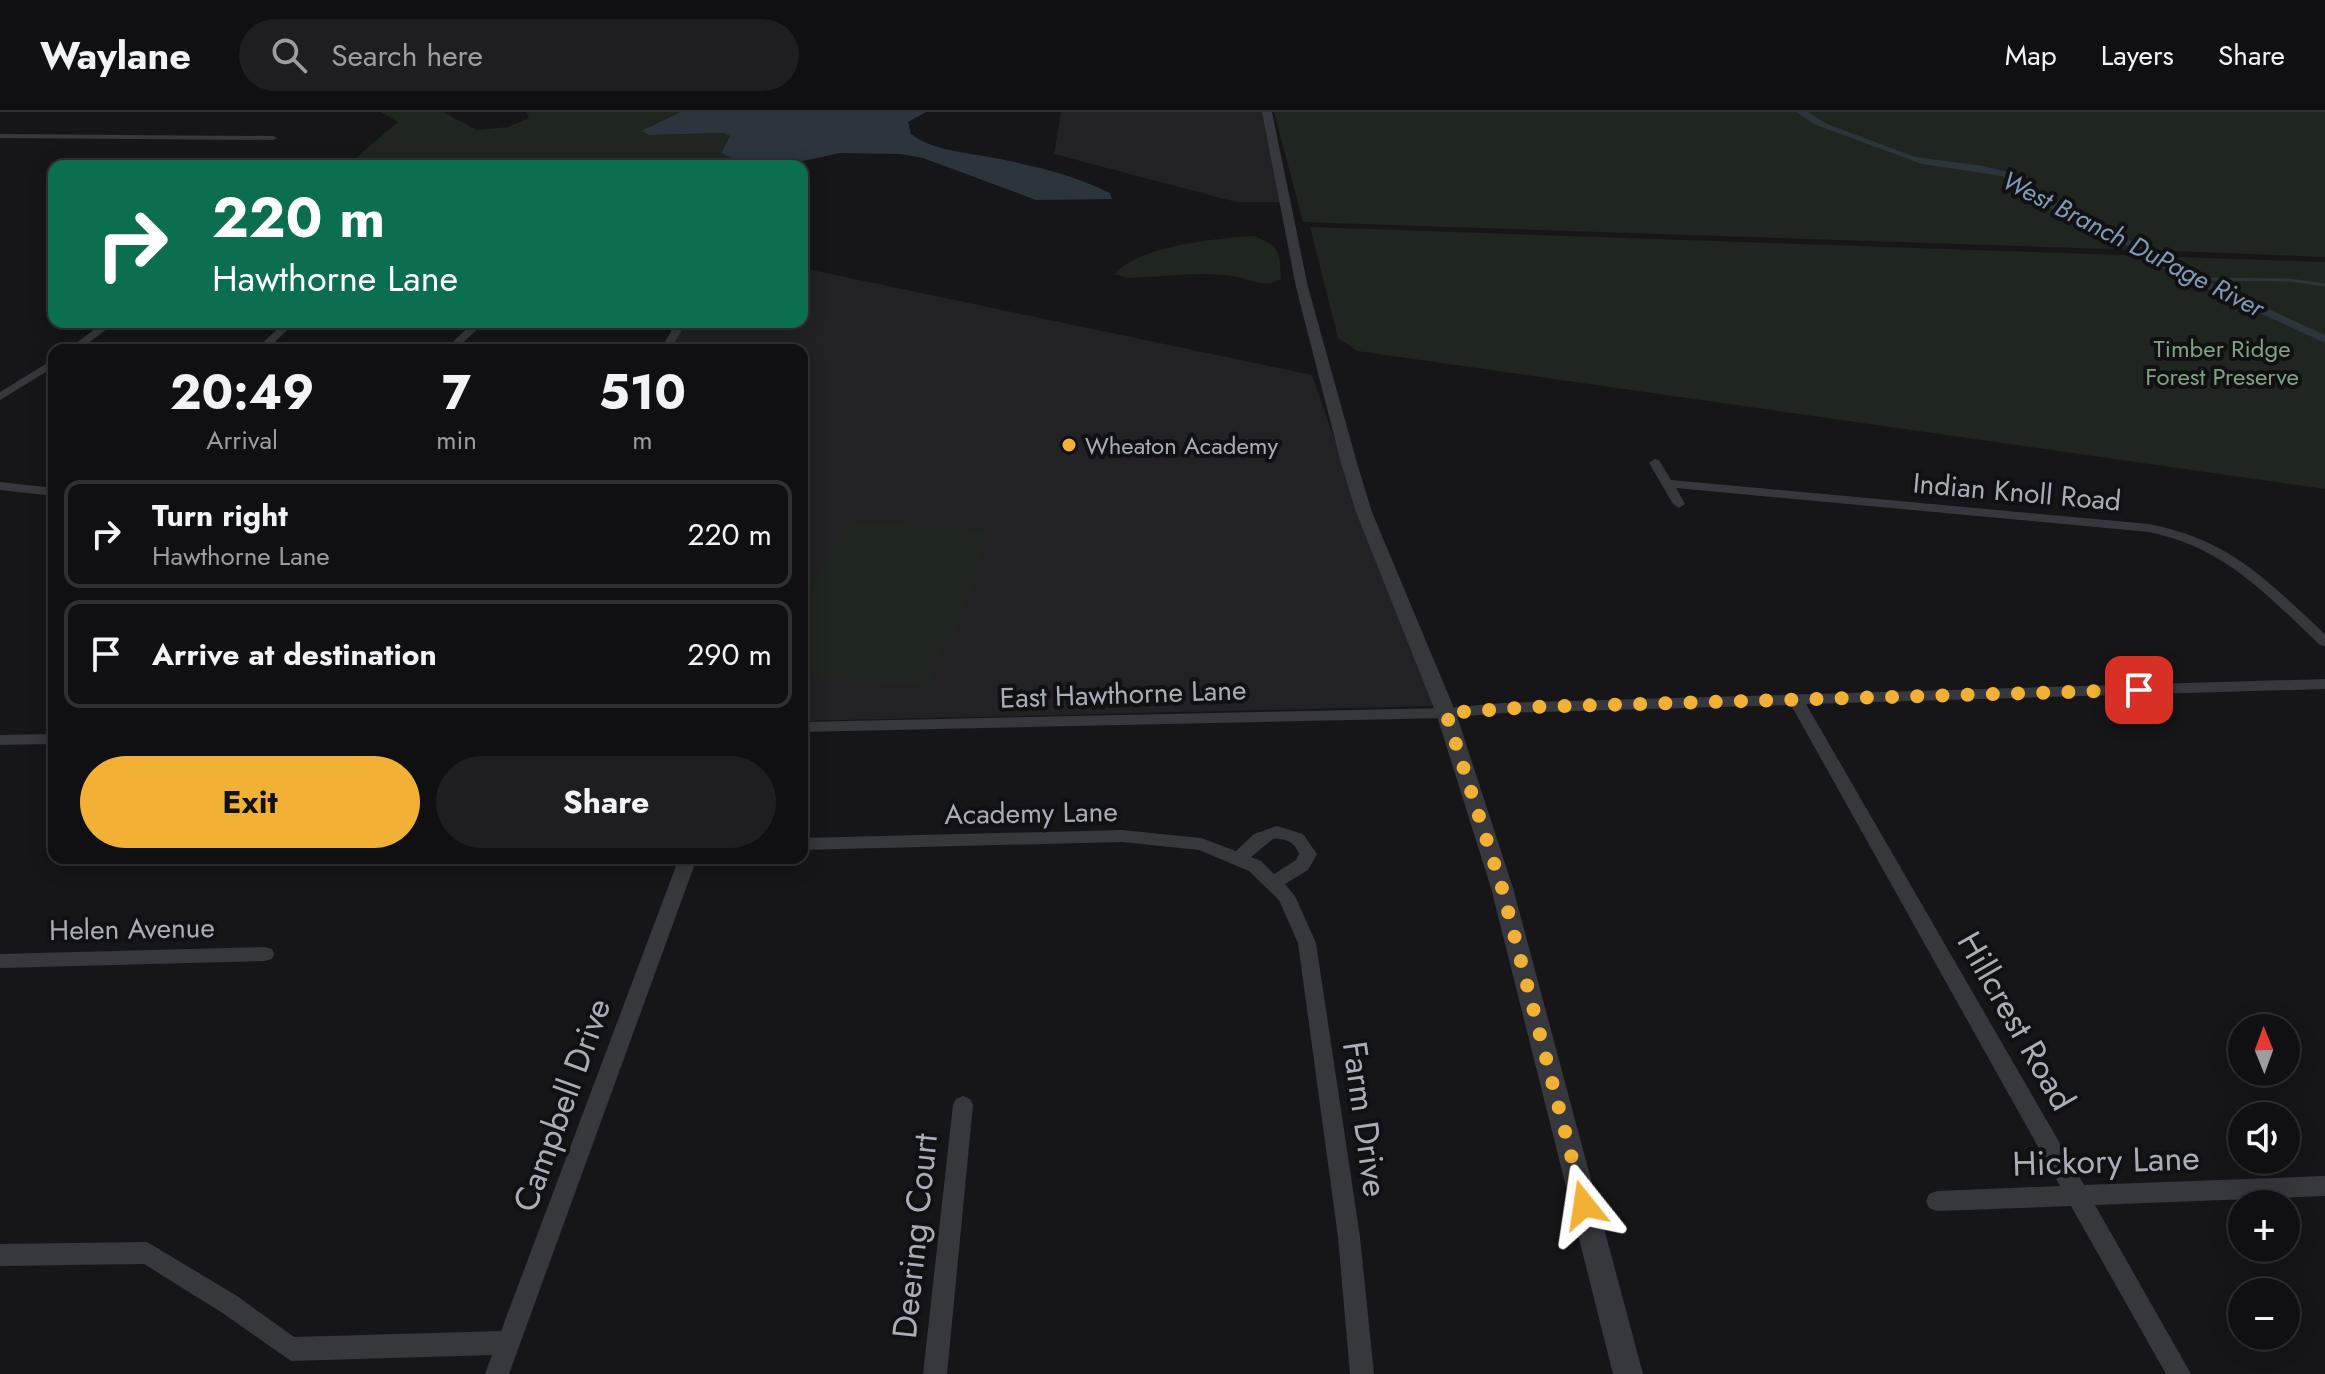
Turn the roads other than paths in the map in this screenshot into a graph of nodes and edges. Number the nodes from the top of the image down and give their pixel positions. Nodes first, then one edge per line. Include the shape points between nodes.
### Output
1 (1267, 112) edge
2 (0, 136) edge
3 (273, 138) dead end
4 (103, 328) edge
5 (284, 328) edge
6 (473, 328) edge
7 (80, 344) edge
8 (267, 344) edge
9 (456, 344) edge
10 (48, 366) edge
11 (0, 397) edge
12 (1655, 463) dead end
13 (1666, 483) junction
14 (0, 486) edge
15 (48, 491) edge
16 (1679, 504) dead end
17 (2325, 642) edge
18 (2325, 684) edge
19 (1796, 700) junction
20 (1446, 713) junction
21 (808, 727) edge
22 (48, 739) edge
23 (0, 740) edge
24 (808, 844) edge
25 (1248, 863) junction
26 (686, 864) edge
27 (1273, 883) junction
28 (265, 954) dead end
29 (0, 961) edge
30 (963, 1105) dead end
31 (2325, 1186) edge
32 (2078, 1196) junction
33 (1937, 1201) dead end
34 (0, 1255) edge
35 (507, 1343) junction
36 (497, 1374) edge
37 (935, 1374) edge
38 (1362, 1374) edge
39 (1628, 1374) edge
40 (2179, 1374) edge

1 - 20 street via 1302,287 1349,463
2 - 3 street
4 - 7 street
5 - 8 street
6 - 9 street
10 - 11 street
12 - 13 street
13 - 16 street
13 - 17 street, Indian Knoll Road via 2191,536 2234,559
14 - 15 street
18 - 19 street, East Hawthorne Lane
19 - 20 street, East Hawthorne Lane
19 - 32 street, Hillcrest Road
20 - 21 street, East Hawthorne Lane
20 - 39 street via 1502,888
22 - 23 street
24 - 25 street, Academy Lane via 1122,836 1201,844
25 - 27 street, Farm Drive
25 - 27 street via 1253,845 1270,833 1289,834 1303,843 1308,854 1302,865
26 - 35 street, Campbell Drive
27 - 38 street, Farm Drive via 1286,896 1307,943 1349,1237
28 - 29 street, Helen Avenue
30 - 37 street, Deering Court
31 - 32 street, Hickory Lane
32 - 33 street, Hickory Lane
32 - 40 street, Hillcrest Road
34 - 35 street via 147,1253 291,1349
35 - 36 street, Campbell Drive

